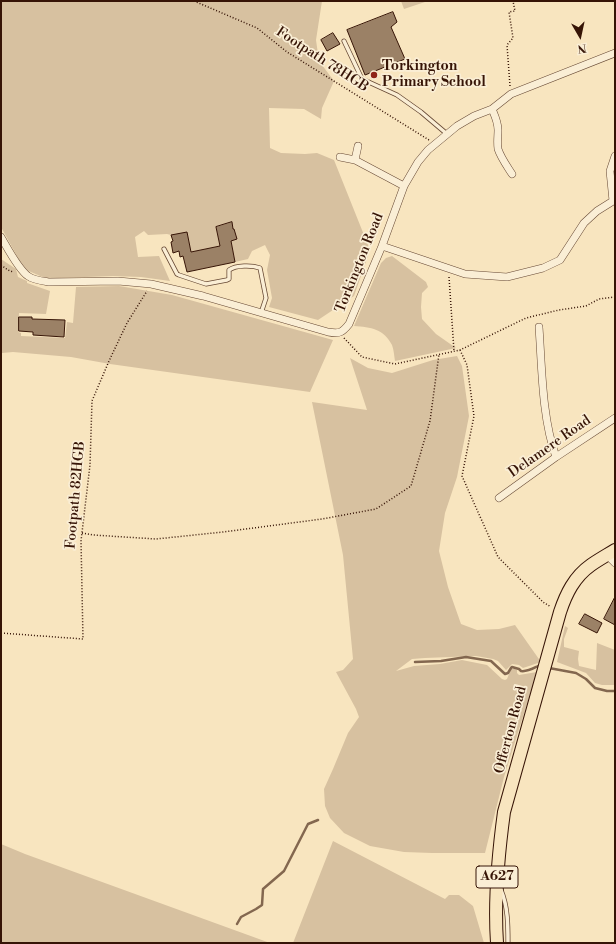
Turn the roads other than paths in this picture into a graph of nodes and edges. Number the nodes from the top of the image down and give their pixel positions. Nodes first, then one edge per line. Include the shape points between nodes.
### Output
1 (344, 41) dead end
2 (615, 53) edge
3 (492, 109) junction
4 (447, 134) junction
5 (358, 146) dead end
6 (340, 156) dead end
7 (615, 156) edge
8 (355, 160) junction
9 (512, 174) dead end
10 (404, 186) junction
11 (614, 201) edge
12 (1, 237) edge
13 (382, 246) junction
14 (164, 249) dead end
15 (261, 313) junction
16 (539, 327) dead end
17 (615, 418) edge
18 (556, 458) junction
19 (499, 498) dead end
20 (612, 556) edge
21 (496, 882) junction
22 (497, 943) edge
23 (508, 943) edge

1 - 4 lane via 362,79 397,95
2 - 3 street, Torkington Road via 511,94
3 - 4 street, Torkington Road via 474,116
3 - 9 street via 498,130 498,149
4 - 10 street, Torkington Road via 418,162
5 - 8 street
6 - 8 street
7 - 11 street via 610,172
8 - 10 street
10 - 13 street, Torkington Road
11 - 13 street via 596,210 584,223 560,260 544,268 507,277 465,274
12 - 15 street, Torkington Road via 28,276 49,282 118,281 151,284
13 - 15 street, Torkington Road via 345,330 339,333 328,332
14 - 15 lane via 177,274 205,284 229,279 229,270 233,268 259,268 266,298
16 - 18 street via 548,425
17 - 18 street, Delamere Road
18 - 19 street, Delamere Road
20 - 21 main road, Offerton Road / A627 via 590,566 576,579 565,597 504,812
21 - 22 main road, Offerton Road / A627
21 - 23 lane via 505,902

